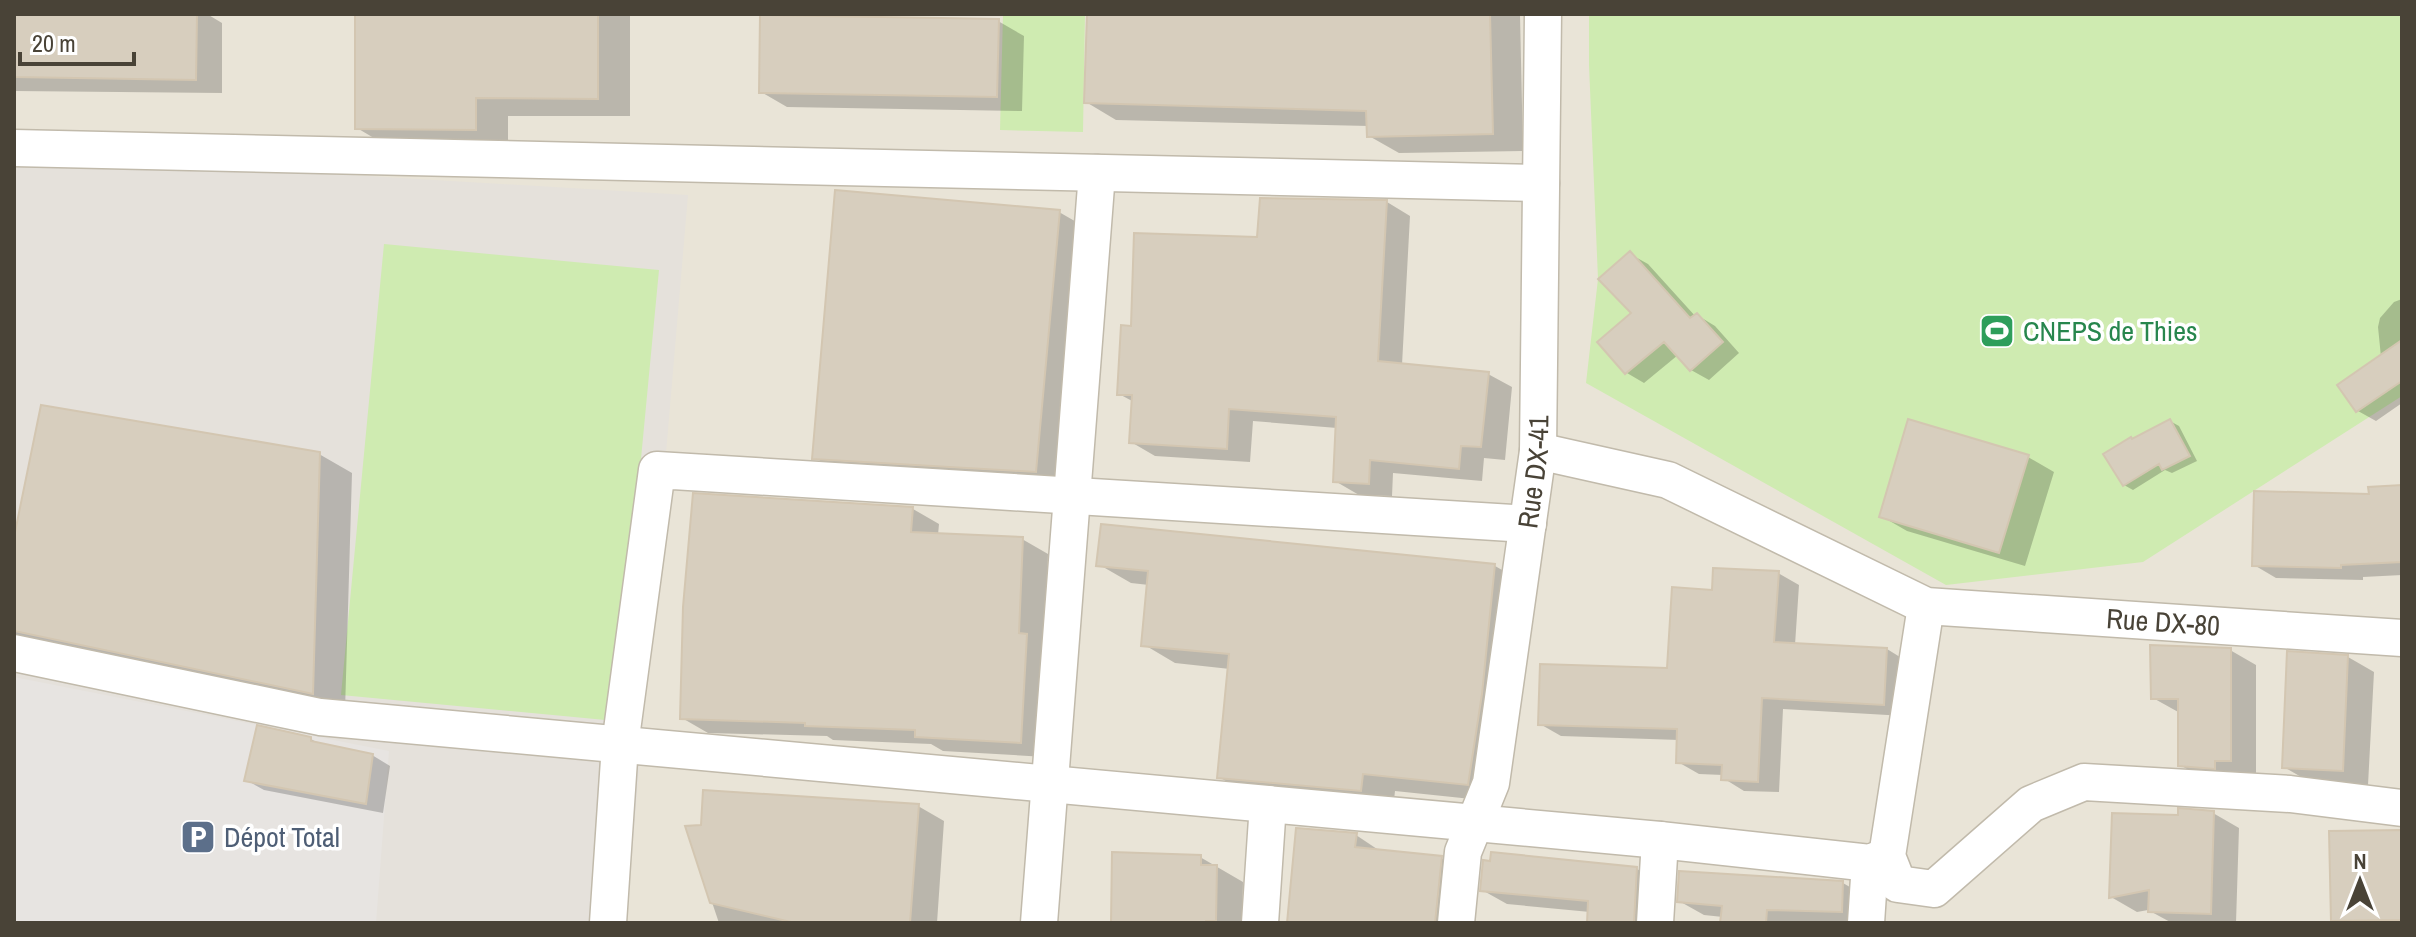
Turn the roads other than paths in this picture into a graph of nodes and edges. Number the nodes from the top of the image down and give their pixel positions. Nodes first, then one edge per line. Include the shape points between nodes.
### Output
1 (1543, 14) edge
2 (14, 148) edge
3 (1097, 173) junction
4 (1541, 183) junction
5 (1538, 451) junction
6 (1072, 496) junction
7 (1528, 524) junction
8 (1926, 606) junction
9 (2402, 638) edge
10 (14, 653) edge
11 (620, 745) junction
12 (1048, 784) junction
13 (1268, 804) junction
14 (2402, 808) edge
15 (1475, 823) junction
16 (1660, 840) junction
17 (1878, 860) junction
18 (608, 923) edge
19 (1039, 923) edge
20 (1260, 923) edge
21 (1456, 923) edge
22 (1655, 923) edge
23 (1866, 923) edge

1 - 4 street, Rue DX-41
2 - 3 street
3 - 4 street
3 - 6 street
4 - 5 street, Rue DX-41
5 - 7 street, Rue DX-41
5 - 8 street via 1668,480
6 - 7 street
6 - 11 street via 657,470
6 - 12 street
7 - 15 street, Rue DX-41 via 1491,783
8 - 9 street, Rue DX-80
8 - 17 street
10 - 11 street via 320,717
11 - 12 street
11 - 18 street
12 - 13 street
12 - 19 street
13 - 15 street
13 - 20 street
14 - 17 street via 2290,794 2084,782 2031,804 1934,889 1898,884
15 - 16 street
15 - 21 street, Rue DX-41 via 1463,852
16 - 17 street
16 - 22 street
17 - 23 street

